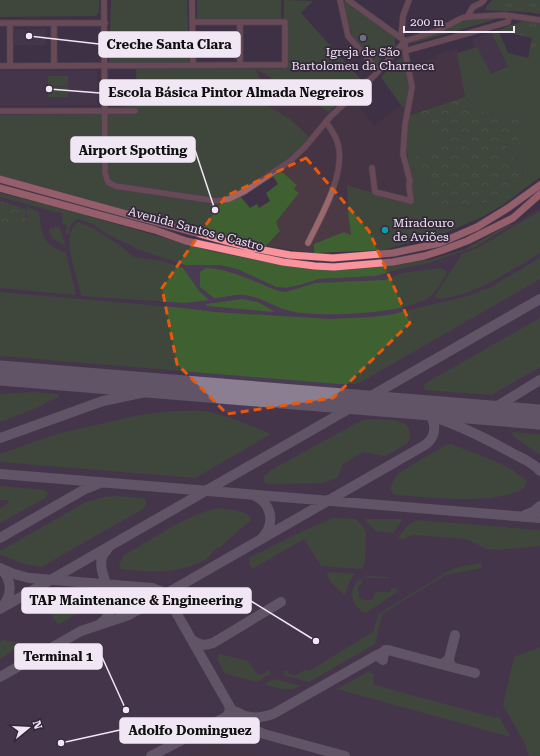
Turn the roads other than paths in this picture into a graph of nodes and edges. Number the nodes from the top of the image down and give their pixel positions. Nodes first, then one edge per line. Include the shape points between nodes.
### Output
1 (104, 0) edge
2 (192, 0) edge
3 (340, 0) edge
4 (348, 0) edge
5 (409, 0) edge
6 (482, 2) edge
7 (477, 16) junction
8 (510, 16) junction
9 (467, 17) junction
10 (540, 20) edge
11 (192, 22) junction
12 (240, 22) junction
13 (0, 23) edge
14 (10, 23) junction
15 (54, 23) junction
16 (104, 23) junction
17 (403, 39) junction
18 (405, 51) junction
19 (105, 65) junction
20 (193, 65) junction
21 (240, 65) junction
22 (0, 66) edge
23 (10, 66) junction
24 (54, 66) junction
25 (378, 70) junction
26 (105, 110) junction
27 (0, 111) edge
28 (135, 111) dead end
29 (326, 122) junction
30 (372, 168) dead end
31 (0, 179) edge
32 (540, 185) edge
33 (0, 188) edge
34 (540, 194) edge
35 (308, 243) dead end

1 - 16 street
2 - 11 street
3 - 25 street via 348,36
4 - 17 street
5 - 17 street via 402,16
6 - 7 street
6 - 9 street via 473,7
7 - 8 street
7 - 9 street
8 - 10 street
8 - 18 street via 508,22
9 - 17 street via 437,31
11 - 12 street
11 - 20 street
12 - 21 street
12 - 21 street via 285,22 285,65
13 - 14 street
14 - 15 street
14 - 23 street
15 - 16 street
15 - 24 street
16 - 19 street
17 - 18 street
17 - 25 street
18 - 30 street via 412,88 403,154 410,181 411,201 375,192
19 - 20 street
19 - 24 street
19 - 26 street
20 - 21 street
22 - 23 street
23 - 24 street
25 - 29 street
26 - 27 street
26 - 28 street
26 - 29 street via 105,173 108,182 216,201 229,199 274,173 299,154
29 - 35 street via 338,142 339,163 329,202
31 - 32 main road, Avenida Santos e Castro via 247,247 290,255 333,258 393,253 440,243 477,227
33 - 34 main road, Avenida Santos e Castro via 200,244 283,262 334,267 393,262 443,250 512,218

